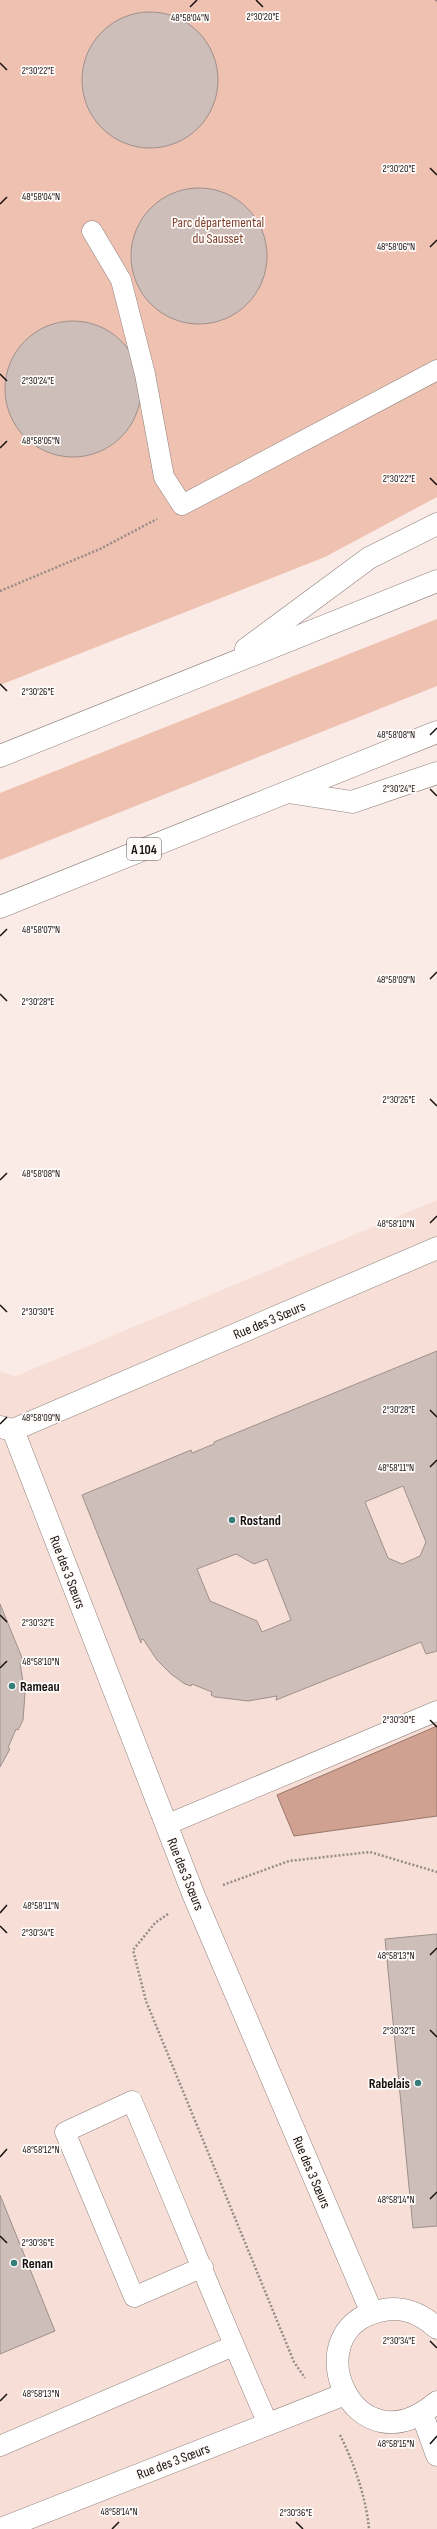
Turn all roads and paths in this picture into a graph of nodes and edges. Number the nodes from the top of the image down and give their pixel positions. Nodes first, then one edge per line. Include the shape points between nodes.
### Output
1 (92, 231) dead end
2 (437, 370) edge
3 (182, 505) junction
4 (437, 524) edge
5 (437, 581) edge
6 (0, 591) edge
7 (223, 667) junction
8 (437, 732) edge
9 (0, 756) edge
10 (437, 773) edge
11 (288, 792) junction
12 (0, 907) edge
13 (437, 1248) edge
14 (7, 1428) edge
15 (437, 1710) edge
16 (166, 1826) junction
17 (437, 1872) edge
18 (194, 1896) junction
19 (203, 2267) junction
20 (372, 2313) junction
21 (437, 2328) edge
22 (233, 2346) junction
23 (345, 2394) junction
24 (324, 2403) junction
25 (429, 2408) edge
26 (268, 2424) junction
27 (0, 2446) edge
28 (437, 2455) edge
29 (1, 2529) edge
30 (369, 2529) edge

1 - 3 lane via 120,280 144,374 164,477
2 - 3 lane
3 - 6 path via 100,549
4 - 7 main road via 369,558
5 - 7 main road
7 - 9 main road
8 - 11 main road, A 104
10 - 11 main road via 352,802
11 - 12 main road, A 104
13 - 14 main road, Rue des 3 Sœurs
14 - 16 main road, Rue des 3 Sœurs
15 - 16 lane
16 - 18 main road, Rue des 3 Sœurs
17 - 18 path via 370,1852 289,1861
18 - 20 main road, Rue des 3 Sœurs
18 - 24 path via 155,1923 133,1950 146,2001 294,2362
19 - 19 lane via 132,2101 65,2132 134,2296
19 - 22 lane
20 - 21 main road via 390,2308 408,2310 425,2318
20 - 23 main road via 356,2322 344,2338 338,2356 338,2375
22 - 26 lane
22 - 27 lane
23 - 24 main road, Rue des 3 Sœurs
23 - 25 main road via 355,2407 370,2417 387,2422 405,2421
24 - 26 main road, Rue des 3 Sœurs
24 - 30 path via 349,2452 368,2514
25 - 28 main road
26 - 29 main road, Rue des 3 Sœurs

